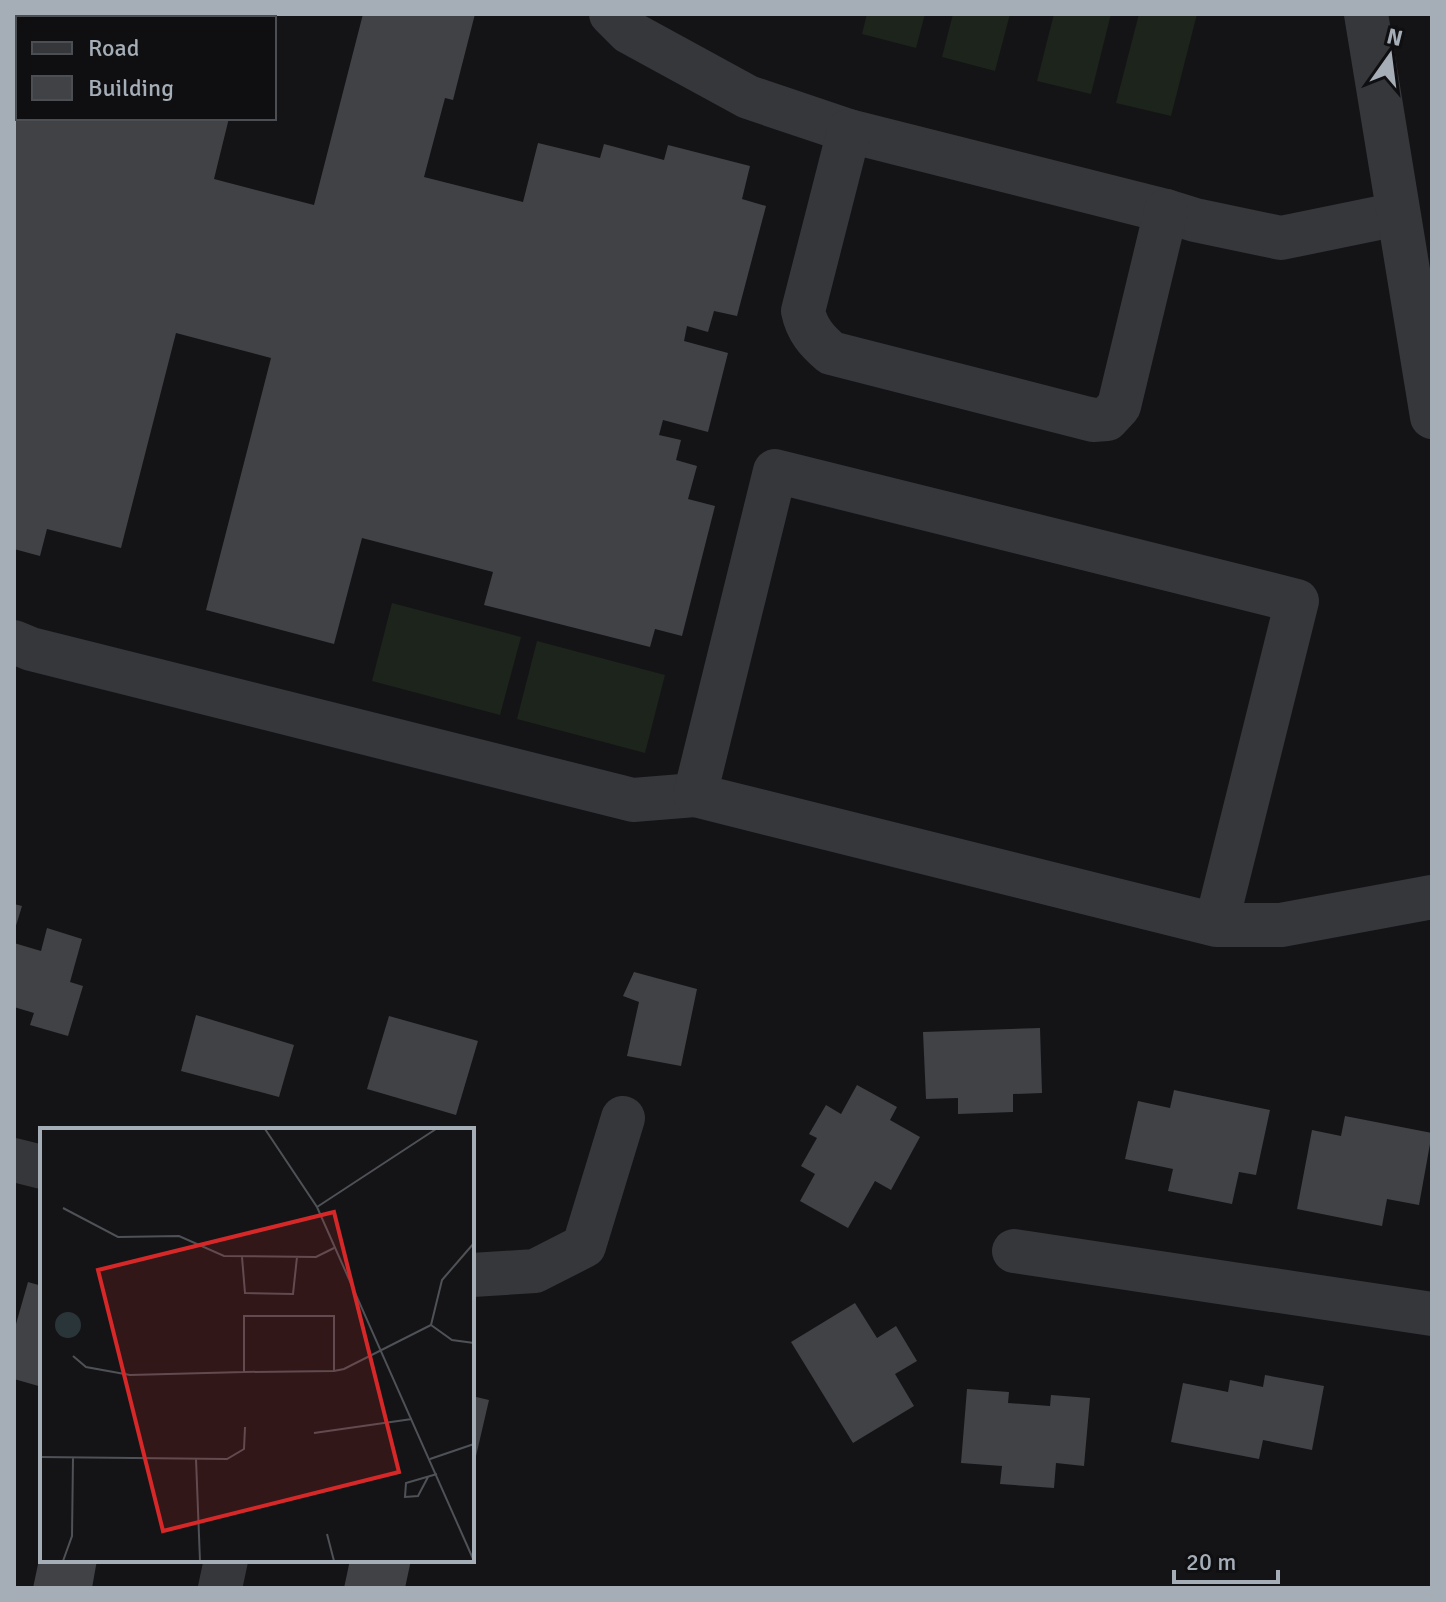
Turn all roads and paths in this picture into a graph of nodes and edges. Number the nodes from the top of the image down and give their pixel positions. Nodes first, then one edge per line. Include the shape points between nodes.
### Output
1 (611, 14) edge
2 (1366, 14) edge
3 (849, 131) junction
4 (1166, 211) junction
5 (1398, 214) junction
6 (1432, 417) edge
7 (14, 642) edge
8 (695, 795) junction
9 (1432, 897) edge
10 (1216, 925) junction
11 (623, 1118) dead end
12 (14, 1160) edge
13 (40, 1166) edge
14 (1014, 1251) dead end
15 (474, 1275) edge
16 (1432, 1314) edge
17 (226, 1562) edge
18 (220, 1588) edge

1 - 3 street via 629,32 748,97
2 - 5 street
3 - 4 street
3 - 4 street via 803,311 815,339 831,353 1062,413 1107,419 1119,406
4 - 5 street via 1281,238
5 - 6 street
7 - 8 street via 633,800
8 - 10 street
8 - 10 street via 775,471 1297,601
9 - 10 street via 1281,925
11 - 15 street via 584,1246 535,1271
12 - 13 street
14 - 16 street
17 - 18 street

